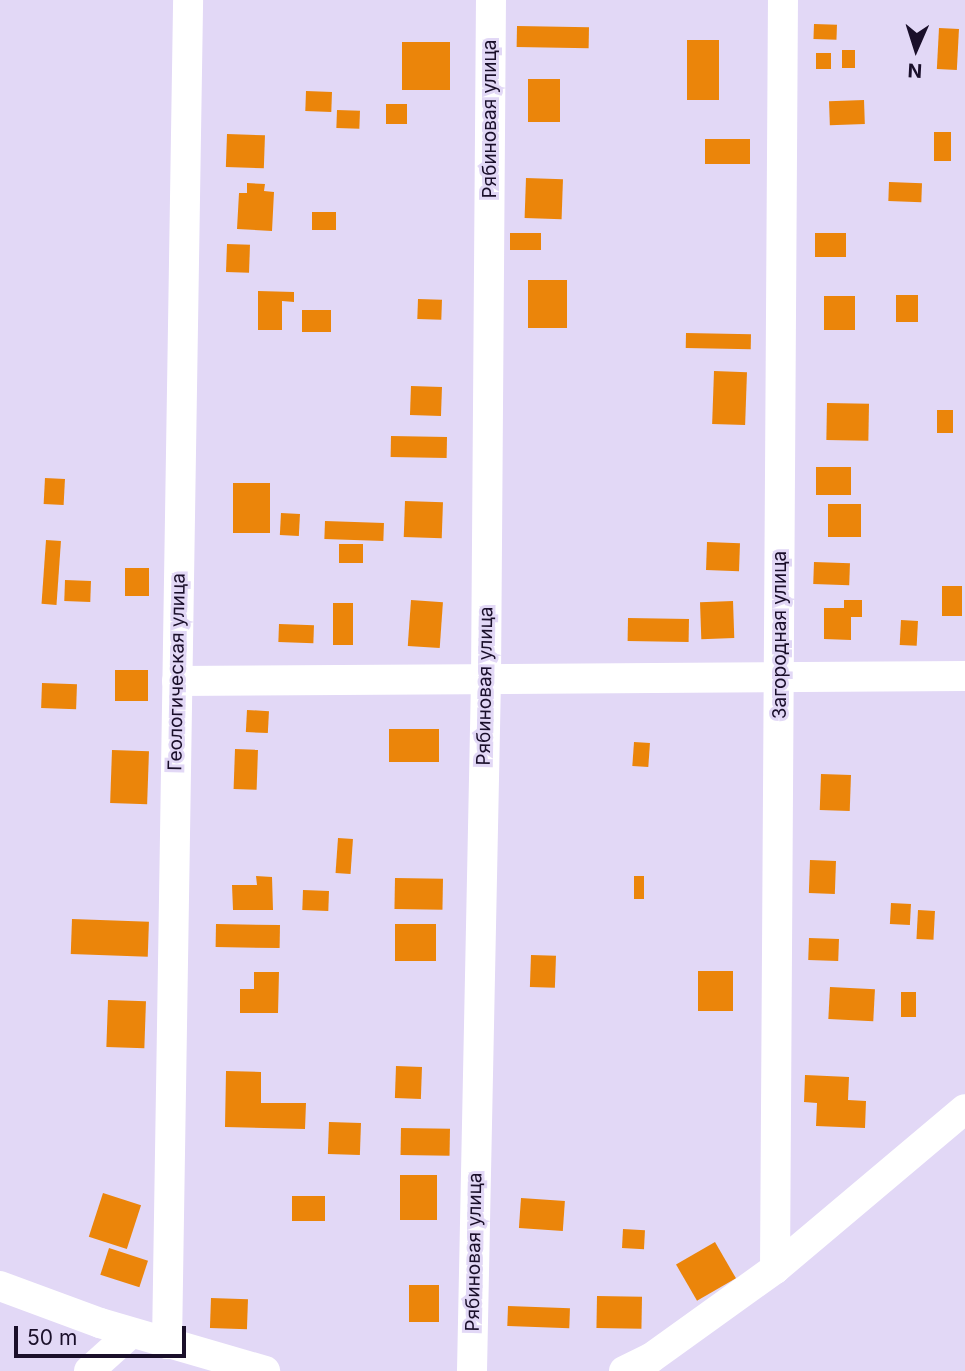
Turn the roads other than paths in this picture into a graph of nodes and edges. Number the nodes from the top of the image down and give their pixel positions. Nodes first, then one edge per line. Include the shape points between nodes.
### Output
1 (188, 0) edge
2 (491, 0) edge
3 (783, 0) edge
4 (965, 676) edge
5 (780, 677) junction
6 (486, 679) junction
7 (177, 681) junction
8 (965, 1109) edge
9 (775, 1269) junction
10 (0, 1286) edge
11 (131, 1333) junction
12 (167, 1344) junction
13 (89, 1371) edge
14 (265, 1371) edge
15 (472, 1371) edge
16 (624, 1371) edge

1 - 7 street, Геологическая улица
2 - 6 street, Рябиновая улица
3 - 5 street, Загородная улица
4 - 5 street
5 - 6 street
5 - 9 street, Загородная улица
6 - 7 street
6 - 15 street, Рябиновая улица
7 - 12 street, Геологическая улица
8 - 9 street
9 - 16 street via 651,1358
10 - 11 street
11 - 12 street
11 - 13 street
12 - 14 street

